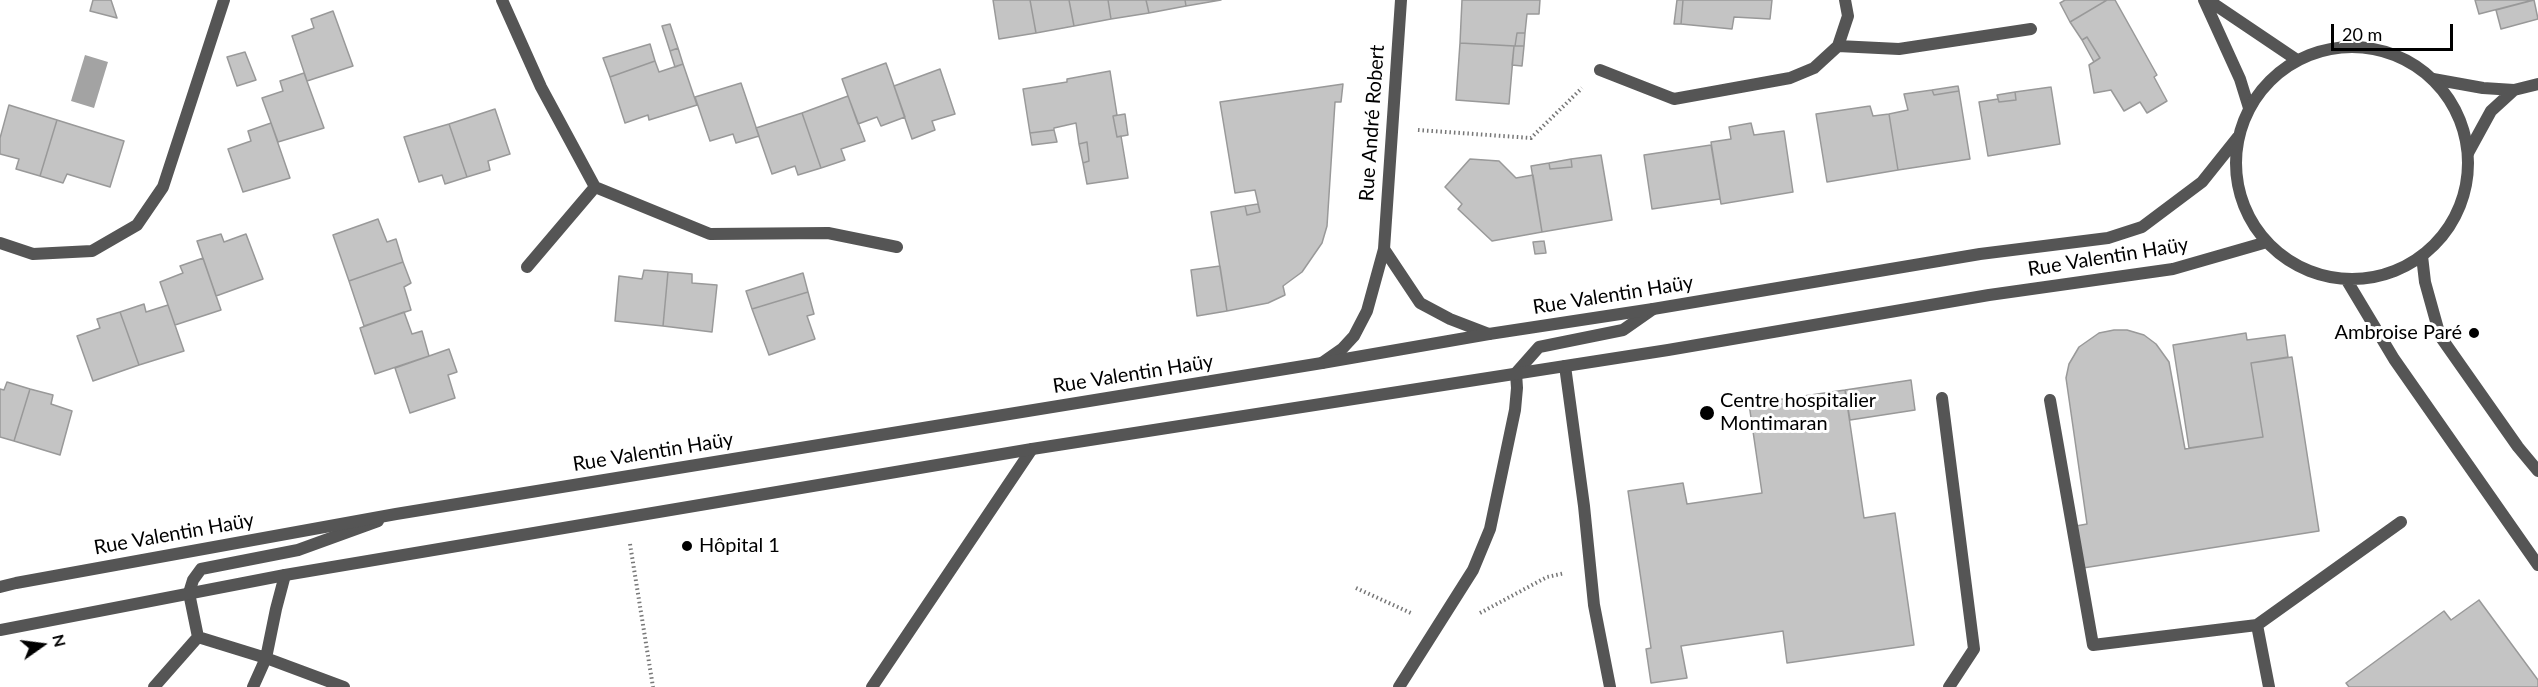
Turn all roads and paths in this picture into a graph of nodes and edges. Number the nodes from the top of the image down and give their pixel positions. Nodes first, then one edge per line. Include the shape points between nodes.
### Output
1 (224, 0) edge
2 (502, 0) edge
3 (1401, 0) edge
4 (1845, 0) edge
5 (2206, 0) edge
6 (2031, 29) dead end
7 (1838, 46) junction
8 (2297, 60) junction
9 (1600, 70) joint
10 (2433, 79) junction
11 (2538, 84) edge
12 (2514, 90) junction
13 (2249, 108) junction
14 (1390, 128) junction
15 (2238, 137) junction
16 (2468, 153) junction
17 (595, 188) junction
18 (2267, 242) junction
19 (0, 243) edge
20 (897, 247) dead end
21 (1384, 249) junction
22 (2422, 256) junction
23 (527, 267) dead end
24 (2346, 279) junction
25 (1653, 309) junction
26 (1489, 334) junction
27 (1322, 363) junction
28 (1565, 366) junction
29 (1516, 373) junction
30 (1942, 398) dead end
31 (2050, 400) dead end
32 (1032, 449) junction
33 (2538, 471) edge
34 (396, 514) junction
35 (625, 517) junction
36 (2401, 522) dead end
37 (2538, 566) edge
38 (285, 576) junction
39 (0, 587) edge
40 (189, 593) junction
41 (2257, 625) junction
42 (0, 630) edge
43 (198, 637) junction
44 (266, 658) junction
45 (154, 687) edge
46 (253, 687) edge
47 (344, 687) edge
48 (653, 687) edge
49 (872, 687) edge
50 (1399, 687) edge
51 (1610, 687) edge
52 (1949, 687) edge
53 (2269, 687) edge

1 - 19 street via 163,187 137,225 92,251 33,254
2 - 17 street via 541,87
3 - 14 street, Rue André Robert
4 - 7 street via 1848,16
5 - 8 street
5 - 13 street
6 - 7 street via 1899,49
7 - 9 street via 1814,68 1791,78 1674,99
8 - 10 street via 2332,48 2368,48 2403,58
8 - 13 street via 2270,80
9 - 14 path via 1531,138
10 - 12 street
10 - 16 street via 2462,126
11 - 12 street
12 - 16 street via 2492,111
13 - 15 street
14 - 21 street, Rue André Robert
15 - 18 street via 2236,175 2246,211
15 - 25 street, Rue Valentin Haüy via 2202,182 2142,227 2108,238 1969,256
16 - 22 street via 2463,198 2446,231
17 - 20 street via 710,234 828,232
17 - 23 street
18 - 24 street via 2304,269
18 - 28 street, Rue Valentin Haüy via 2173,269 1989,295
21 - 26 street via 1420,303 1450,320
21 - 27 street, Rue André Robert via 1367,311 1354,336
22 - 24 street via 2375,277
22 - 33 street via 2440,336
24 - 37 street via 2394,359
25 - 26 street, Rue Valentin Haüy
25 - 29 street via 1623,330 1539,347
26 - 27 street, Rue Valentin Haüy
27 - 34 street, Rue Valentin Haüy
28 - 29 street, Rue Valentin Haüy
28 - 51 street via 1594,605
29 - 32 street, Rue Valentin Haüy
29 - 50 street via 1515,410 1490,529 1473,570
30 - 52 street via 1974,649
31 - 41 street via 2093,645
32 - 35 street, Rue Valentin Haüy
32 - 49 street
34 - 39 street, Rue Valentin Haüy
34 - 40 street via 298,550 201,569
35 - 38 street, Rue Valentin Haüy
35 - 48 path
36 - 41 street
38 - 40 street, Rue Valentin Haüy
38 - 44 street
40 - 42 street, Rue Valentin Haüy
40 - 43 street
41 - 53 street
43 - 44 street
43 - 45 street
44 - 46 street
44 - 47 street

